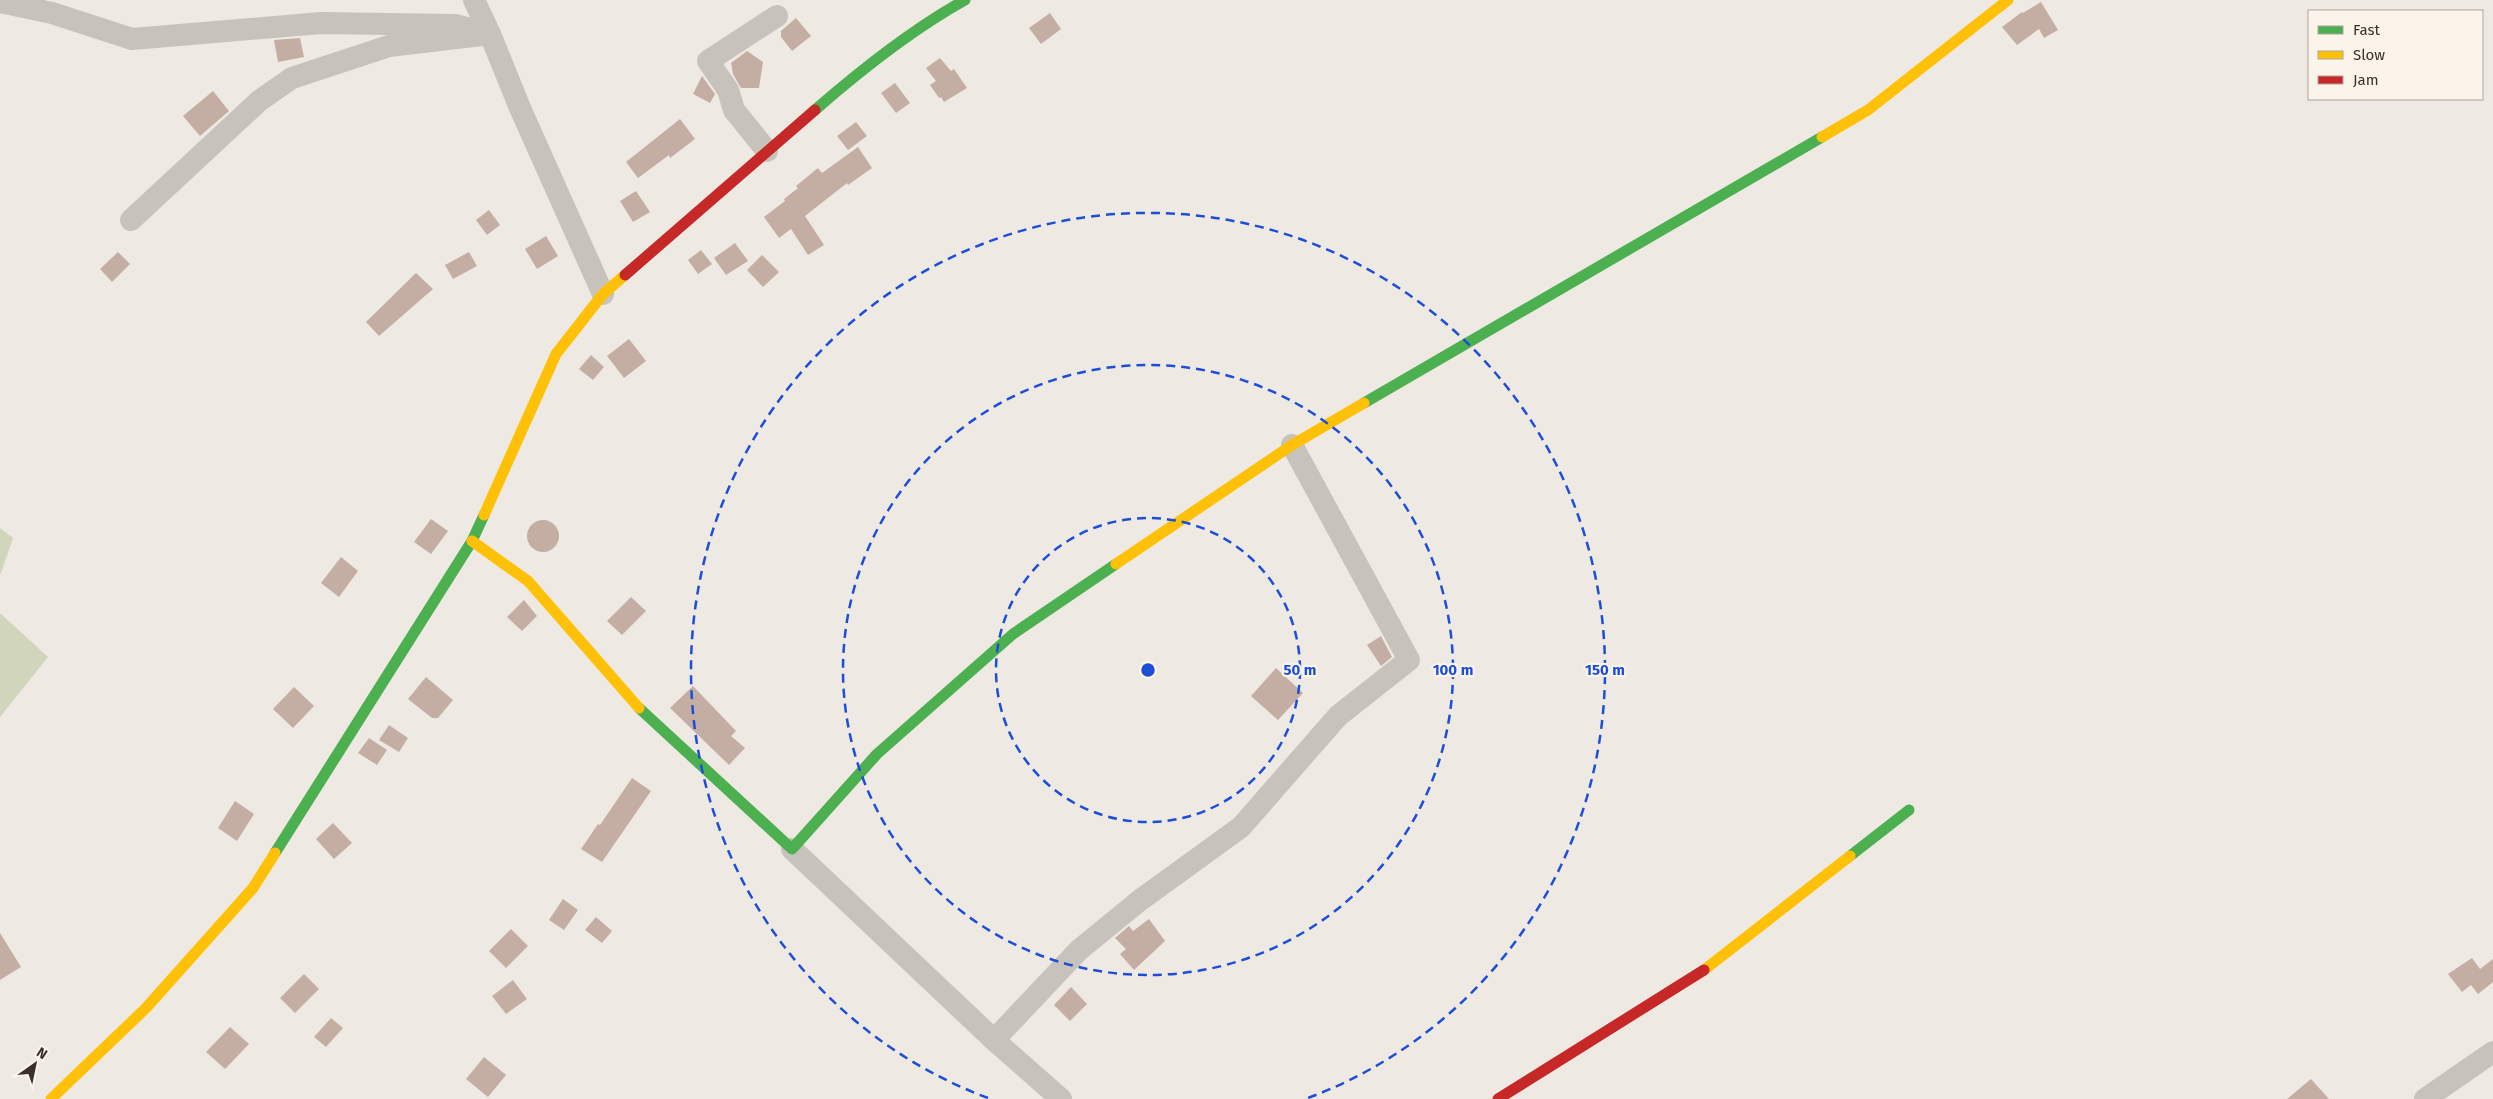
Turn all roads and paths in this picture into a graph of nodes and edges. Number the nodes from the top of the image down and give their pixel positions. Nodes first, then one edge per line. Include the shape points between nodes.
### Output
1 (474, 0) edge
2 (965, 0) edge
3 (2008, 0) edge
4 (0, 2) edge
5 (777, 16) dead end
6 (490, 34) junction
7 (767, 151) junction
8 (131, 220) dead end
9 (603, 294) junction
10 (1292, 445) junction
11 (472, 541) junction
12 (1909, 810) dead end
13 (792, 849) junction
14 (994, 1040) junction
15 (2493, 1052) edge
16 (50, 1099) edge
17 (1061, 1099) edge
18 (1498, 1099) edge
19 (2426, 1099) edge

1 - 6 street
2 - 7 street via 933,18 852,78
3 - 10 street via 1868,110
4 - 6 street via 52,13 132,39 321,23 455,24
5 - 7 street via 708,61 728,90 734,110
6 - 8 street via 389,46 292,78 259,102
6 - 9 street
7 - 9 street
9 - 11 street via 556,354
10 - 13 street via 1013,634 877,754
10 - 14 street via 1409,660 1338,716 1241,826 1138,901 1079,950
11 - 13 street via 528,581 629,699
11 - 16 street via 253,888 146,1008
12 - 18 street via 1696,976
13 - 14 street
14 - 17 street
15 - 19 street

